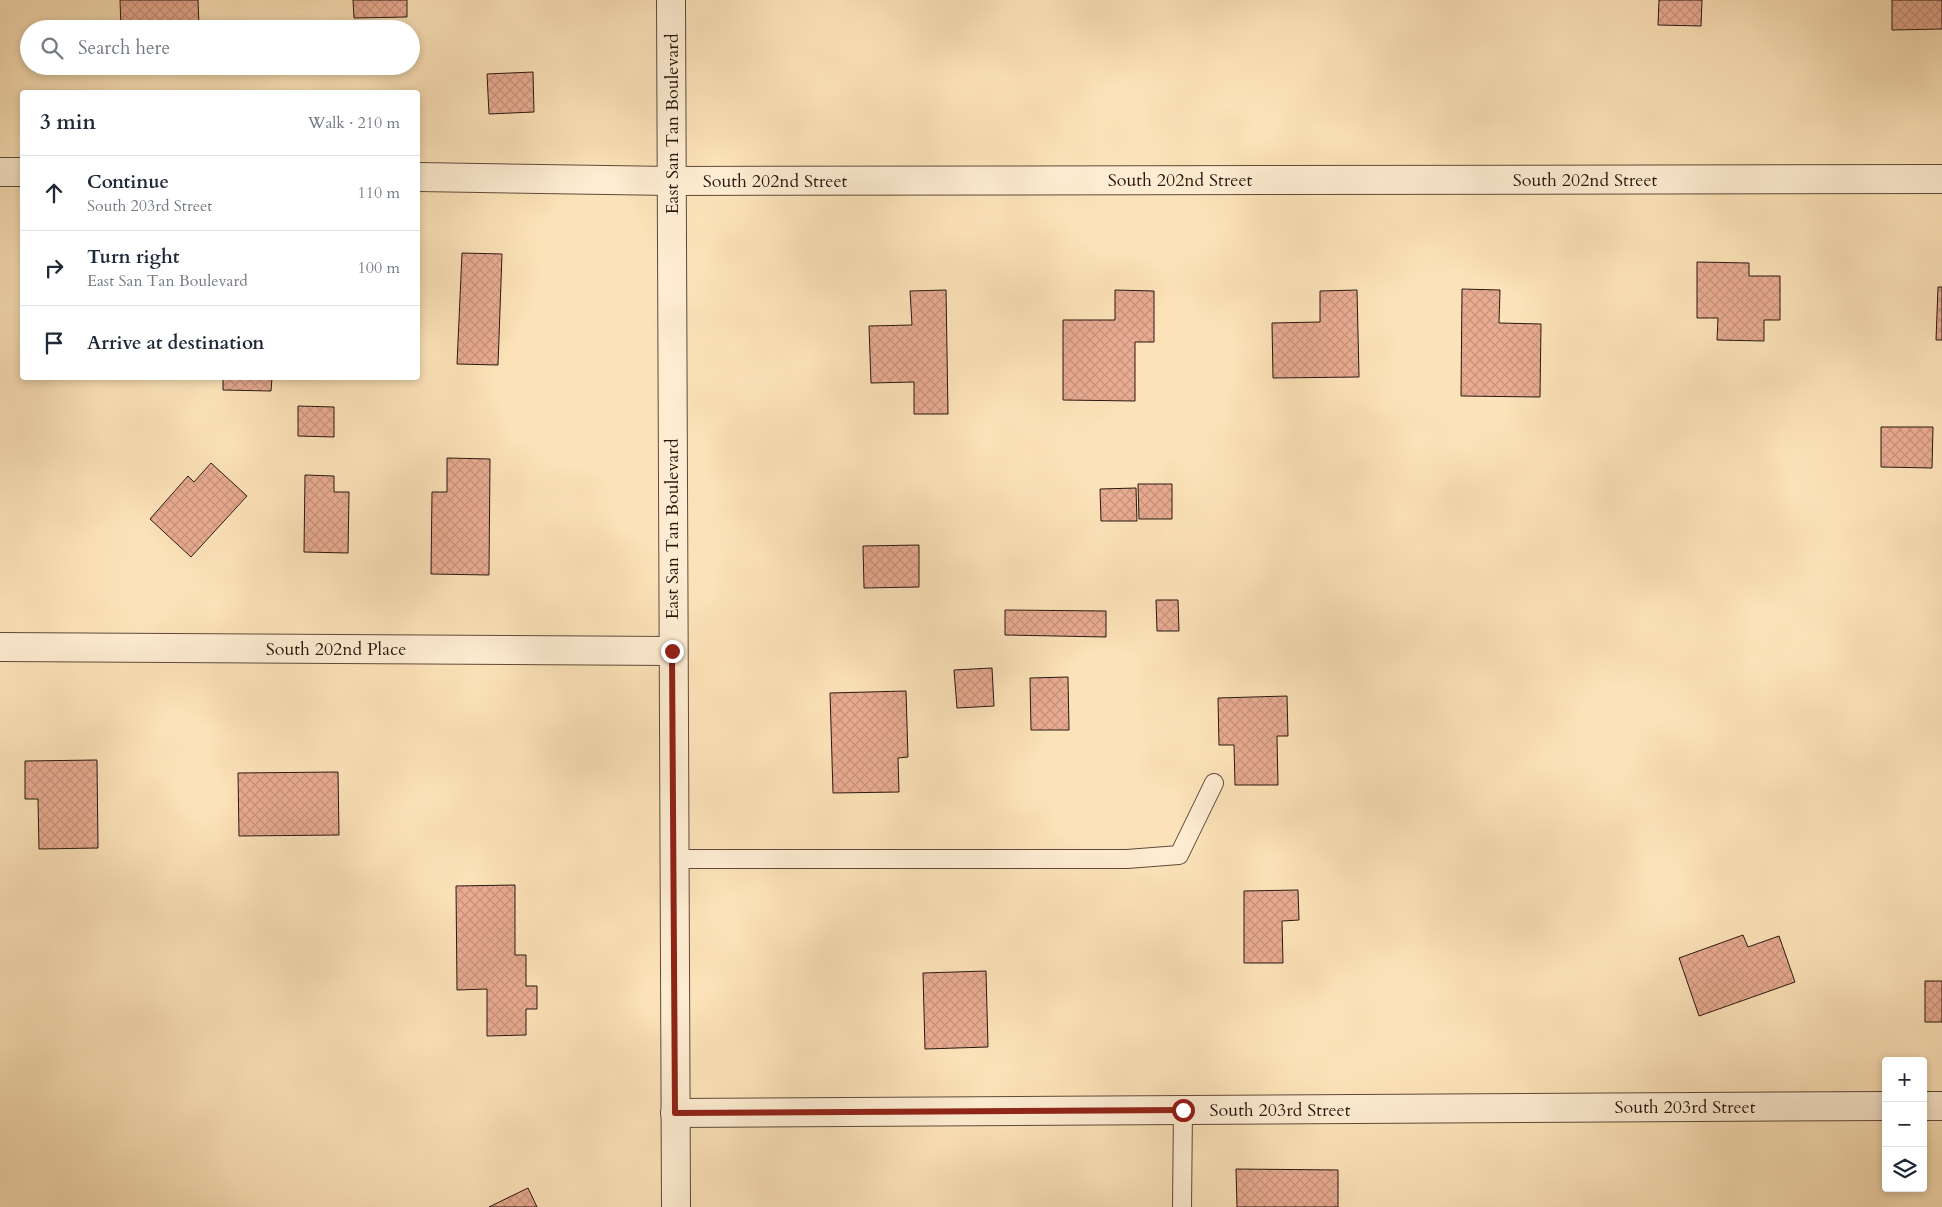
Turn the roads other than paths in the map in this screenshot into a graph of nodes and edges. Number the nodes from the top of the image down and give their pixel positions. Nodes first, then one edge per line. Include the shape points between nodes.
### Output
1 (671, 0) edge
2 (0, 172) edge
3 (20, 172) edge
4 (420, 177) edge
5 (1942, 179) edge
6 (672, 181) junction
7 (0, 648) edge
8 (672, 651) junction
9 (1214, 783) dead end
10 (674, 859) junction
11 (1882, 1106) edge
12 (1927, 1106) edge
13 (1942, 1106) edge
14 (1183, 1110) junction
15 (675, 1113) junction
16 (676, 1207) edge
17 (1182, 1207) edge

1 - 6 street, East San Tan Boulevard
2 - 3 street
4 - 6 street, South 202nd Street
5 - 6 street, South 202nd Street
6 - 8 street, East San Tan Boulevard
7 - 8 street, South 202nd Place
8 - 10 street, East San Tan Boulevard
9 - 10 lane via 1179,855 1127,859
10 - 15 street, East San Tan Boulevard
11 - 14 street, South 203rd Street
12 - 13 street
14 - 15 street, South 203rd Street
14 - 17 lane
15 - 16 street, East San Tan Boulevard

